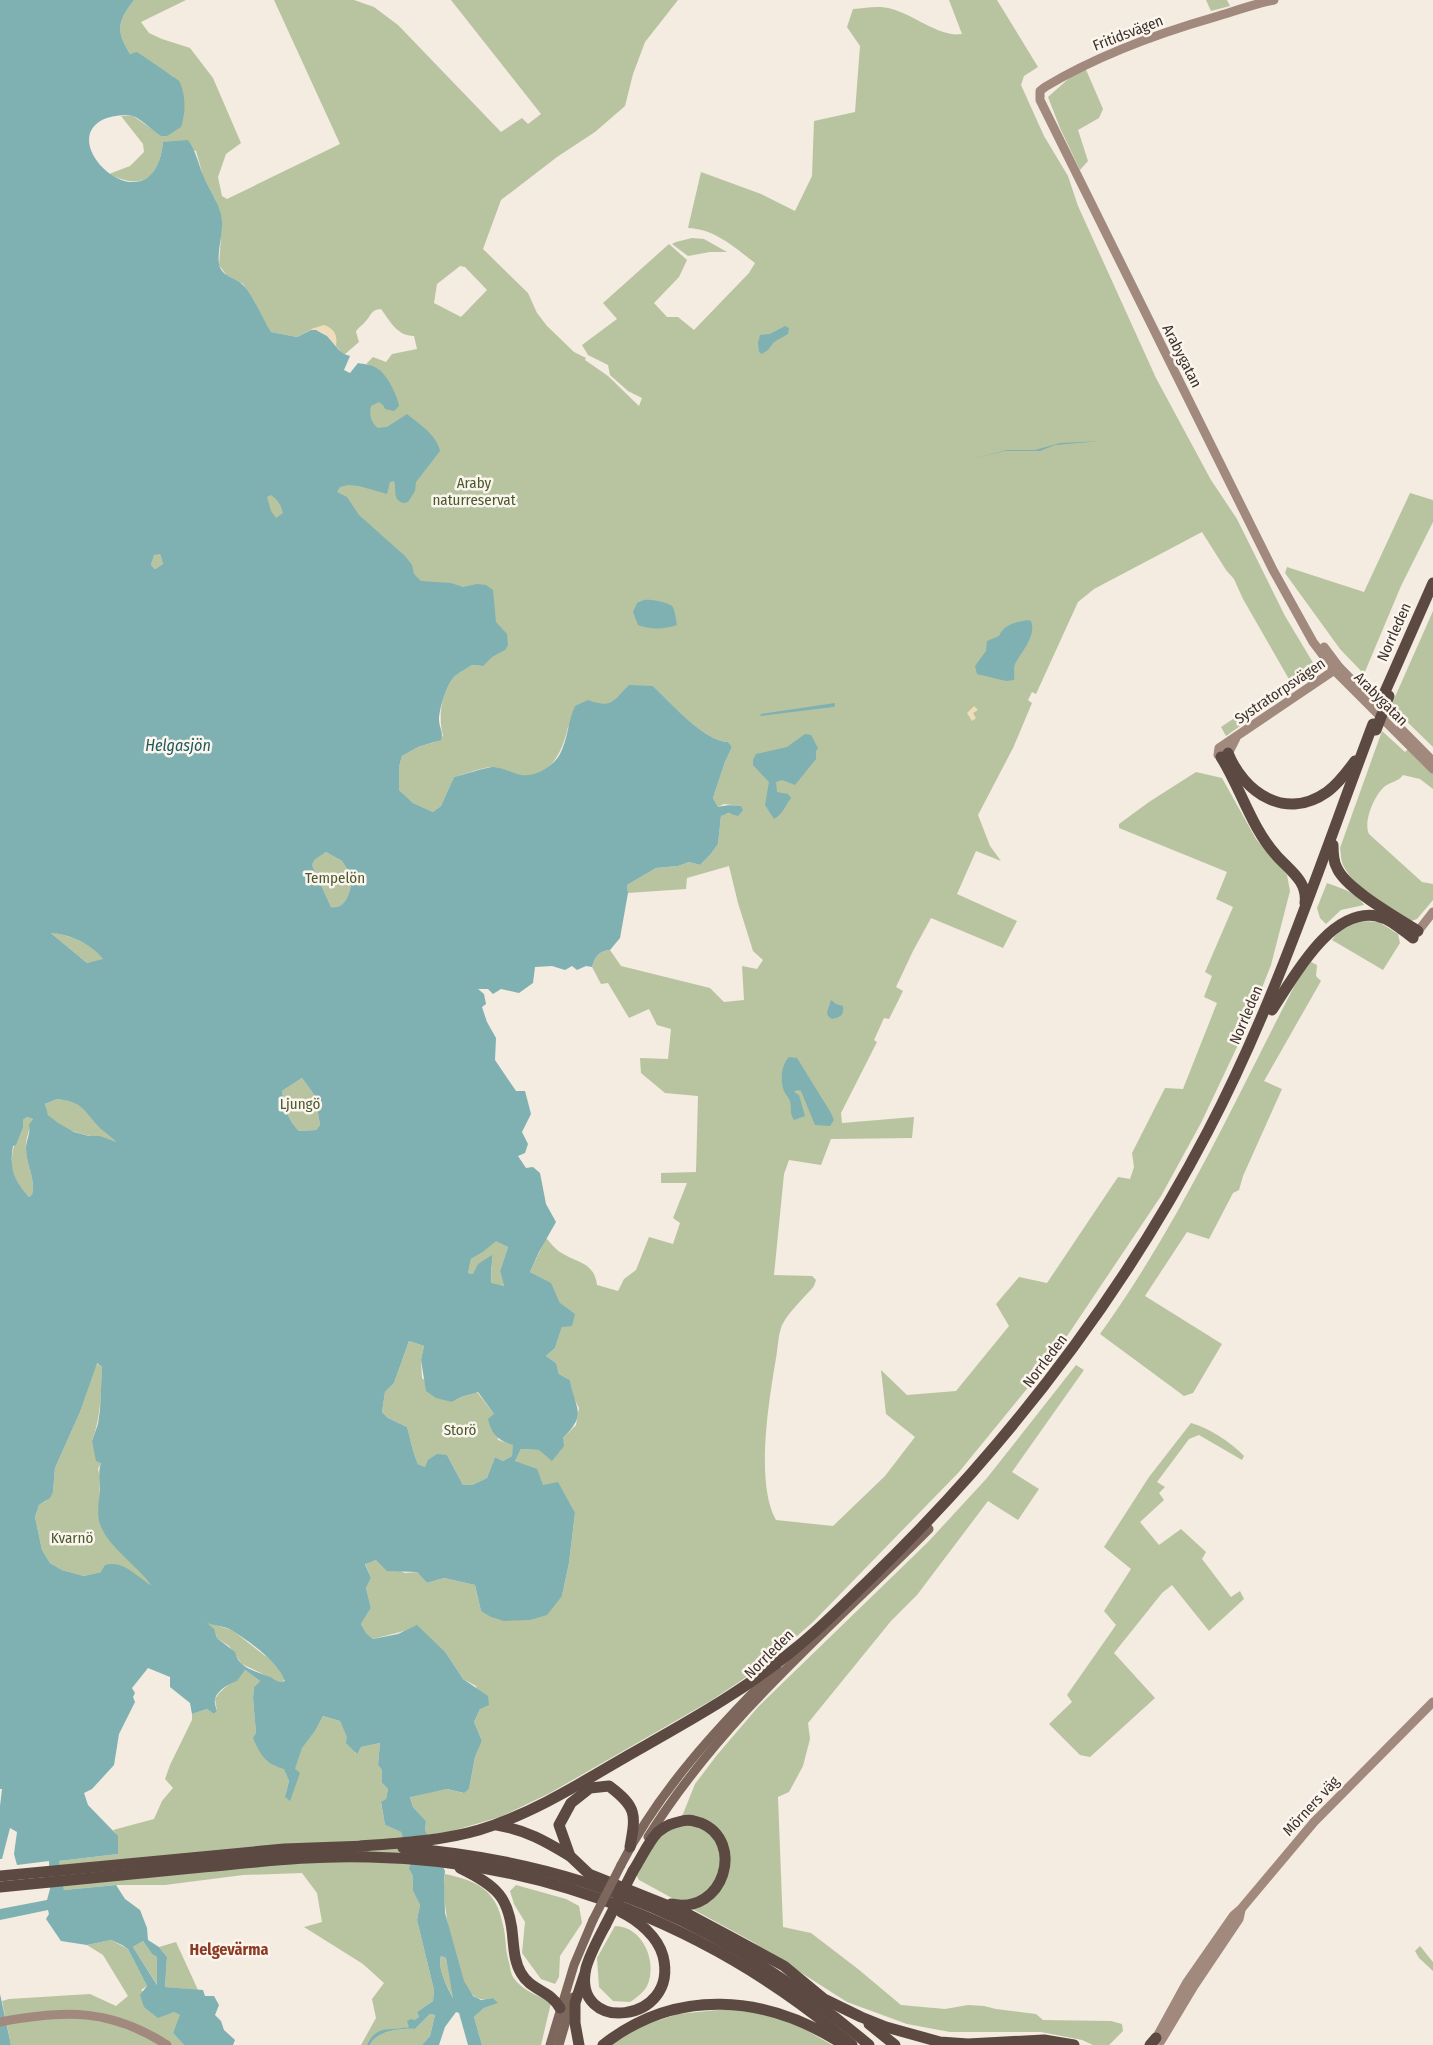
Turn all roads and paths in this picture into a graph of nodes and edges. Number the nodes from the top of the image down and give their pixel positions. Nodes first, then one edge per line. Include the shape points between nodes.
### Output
1 (1274, 0) edge
2 (1042, 106) joint
3 (1433, 583) edge
4 (1433, 595) edge
5 (1337, 669) junction
6 (1386, 695) junction
7 (1374, 727) junction
8 (1362, 751) junction
9 (1225, 752) junction
10 (1433, 761) edge
11 (1433, 769) edge
12 (1333, 845) junction
13 (1305, 908) junction
14 (1433, 912) edge
15 (1416, 934) junction
16 (1272, 1010) junction
17 (929, 1529) joint
18 (798, 1647) junction
19 (1433, 1702) edge
20 (1433, 1707) edge
21 (1408, 1728) junction
22 (496, 1824) junction
23 (644, 1843) joint
24 (630, 1847) junction
25 (395, 1849) junction
26 (570, 1856) junction
27 (447, 1862) junction
28 (630, 1868) junction
29 (66, 1875) junction
30 (0, 1876) edge
31 (46, 1877) junction
32 (0, 1887) edge
33 (596, 1897) junction
34 (658, 1901) junction
35 (600, 1923) junction
36 (588, 1961) junction
37 (560, 2008) junction
38 (861, 2017) junction
39 (4, 2021) edge
40 (164, 2043) edge
41 (1157, 2044) edge
42 (550, 2045) edge
43 (559, 2045) edge
44 (579, 2045) edge
45 (603, 2045) edge
46 (845, 2045) edge
47 (852, 2045) edge
48 (869, 2045) edge
49 (895, 2045) edge
50 (1074, 2045) edge

1 - 2 street, Fritidsvägen via 1136,42 1084,65 1045,87 1039,96
2 - 5 street, Arabygatan via 1262,548 1300,618
3 - 6 highway, Norrleden
4 - 6 highway, Norrleden
5 - 9 street, Systratorpsvägen via 1236,738
5 - 10 street, Arabygatan
5 - 11 street, Arabygatan via 1361,699
6 - 7 highway
7 - 8 highway, Norrleden
7 - 12 highway, Norrleden
8 - 9 highway via 1328,792 1306,802 1292,804 1268,799 1250,787
8 - 13 highway, Norrleden
9 - 13 highway via 1261,835 1304,887
12 - 15 highway via 1337,868 1345,880
12 - 16 highway, Norrleden
13 - 18 highway, Norrleden via 1266,1008 1228,1092 1172,1197 1109,1298 1043,1389 957,1491
14 - 15 street
15 - 16 highway via 1377,916 1348,919 1320,942
16 - 17 highway, Norrleden via 1190,1176 1114,1300 1030,1414
17 - 23 main road, Norrleden via 714,1745
18 - 22 highway via 689,1721 535,1807
18 - 24 main road, Norrleden via 699,1751
19 - 21 street, Mörners väg
20 - 21 street, Mörners väg
21 - 41 street, Mörners väg via 1314,1822 1233,1916 1187,1982
22 - 25 highway
22 - 26 highway via 533,1834
23 - 28 highway
24 - 26 highway via 635,1822 627,1799 609,1786 590,1788 571,1803 559,1825
24 - 28 main road, Norrleden
25 - 27 highway
25 - 29 highway via 329,1857
25 - 29 highway via 361,1846 284,1849
25 - 48 highway via 492,1859 572,1878 664,1912 747,1955 802,1991
26 - 34 highway via 589,1874
27 - 33 highway via 533,1878
27 - 37 highway via 482,1879 502,1896 511,1917 515,1956 521,1974 533,1987 550,1995
28 - 34 highway via 658,1833 670,1824 690,1819 717,1835 726,1858 721,1883 697,1904 679,1906
28 - 35 highway, bridge
28 - 35 main road, Norrleden
29 - 31 highway
30 - 31 highway
31 - 32 highway
33 - 36 highway via 627,1915 650,1934 662,1953 664,1971 661,1986 648,2005 634,2012 606,2012 593,2003 587,1992
33 - 47 highway via 686,1934 756,1973 814,2013
34 - 38 highway via 784,1966 824,1999
35 - 36 highway
35 - 37 main road, Norrleden via 574,1965
36 - 43 main road via 568,2011
36 - 44 highway via 575,2002
37 - 42 main road, Norrleden
38 - 49 highway
38 - 50 highway via 940,2042 968,2044 1044,2040
39 - 40 street via 81,2013 128,2024
45 - 46 highway via 626,2029 658,2015 690,2007 726,2004 758,2007 787,2015

